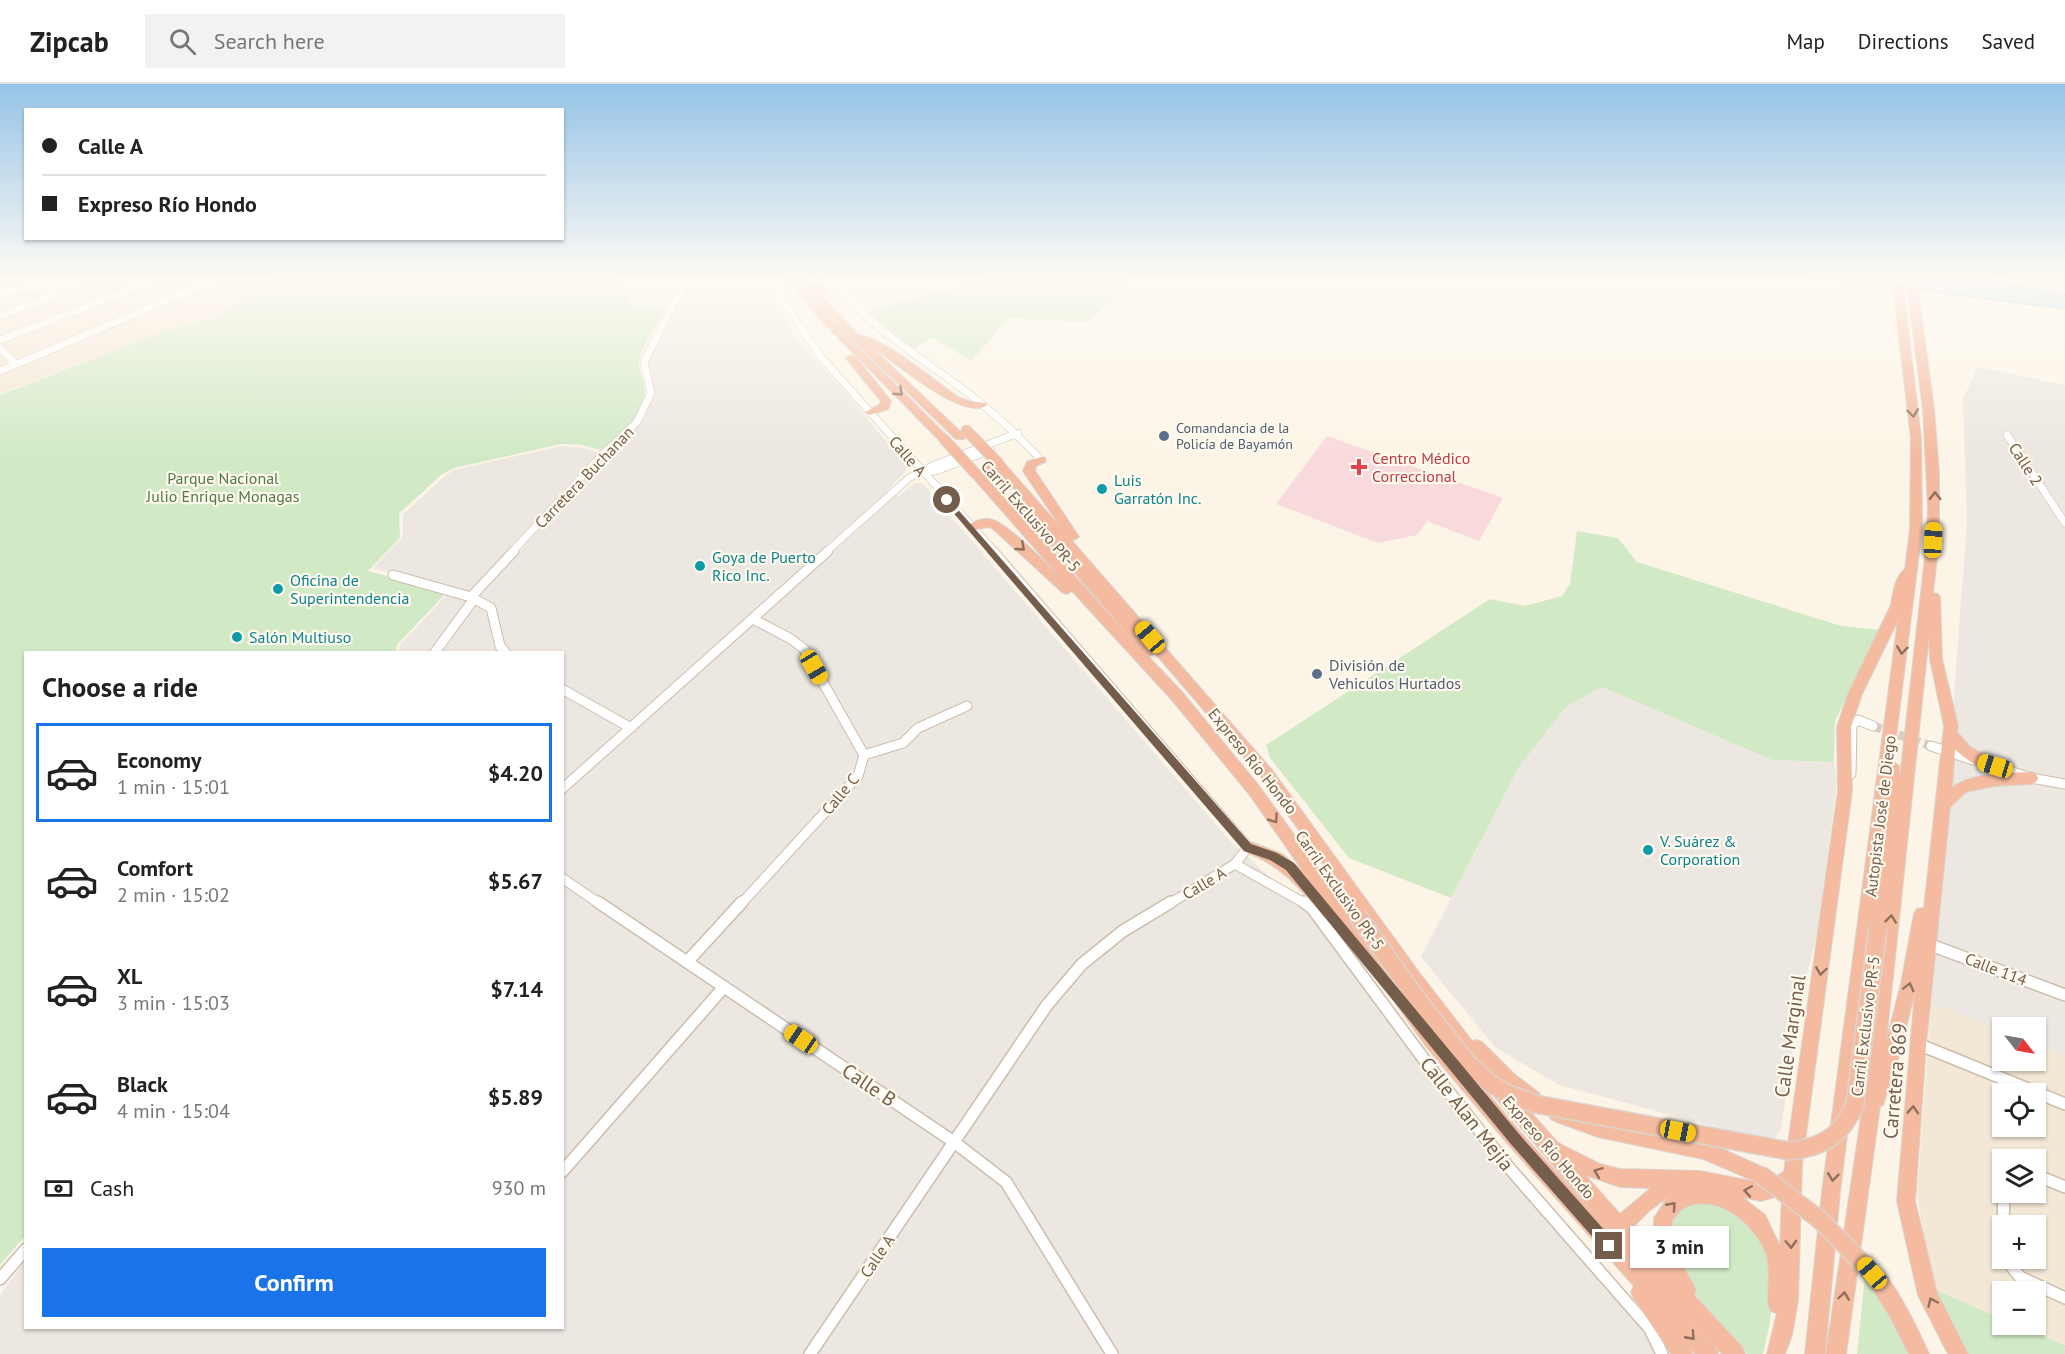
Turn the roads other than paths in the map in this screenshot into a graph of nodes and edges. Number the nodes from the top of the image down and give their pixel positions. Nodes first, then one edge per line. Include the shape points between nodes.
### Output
1 (79, 337) edge
2 (657, 337) edge
3 (806, 337) edge
4 (855, 337) edge
5 (861, 337) joint
6 (893, 337) edge
7 (1904, 337) edge
8 (1919, 337) edge
9 (841, 338) joint
10 (0, 348) edge
11 (15, 364) junction
12 (0, 371) edge
13 (982, 405) junction
14 (870, 412) junction
15 (963, 433) junction
16 (1020, 435) junction
17 (2007, 435) dead end
18 (1041, 460) joint
19 (994, 466) junction
20 (922, 473) junction
21 (2065, 523) edge
22 (973, 527) junction
23 (1915, 551) junction
24 (1932, 556) junction
25 (1084, 560) junction
26 (393, 575) dead end
27 (472, 598) junction
28 (1098, 612) junction
29 (753, 619) junction
30 (436, 651) edge
31 (504, 651) edge
32 (564, 690) edge
33 (967, 706) dead end
34 (1852, 718) junction
35 (1873, 726) tunnel mouth
36 (632, 728) junction
37 (1950, 732) junction
38 (1890, 740) junction
39 (1909, 745) junction
40 (1931, 746) tunnel mouth
41 (1948, 752) junction
42 (864, 755) junction
43 (1995, 766) junction
44 (2031, 777) junction
45 (2065, 784) edge
46 (564, 787) edge
47 (1894, 787) junction
48 (1943, 804) junction
49 (1248, 848) junction
50 (1938, 848) junction
51 (1235, 864) junction
52 (564, 879) edge
53 (1928, 944) junction
54 (687, 962) junction
55 (724, 987) junction
56 (2065, 995) edge
57 (1401, 999) junction
58 (1451, 1028) junction
59 (1918, 1044) junction
60 (2065, 1104) edge
61 (1869, 1124) junction
62 (954, 1142) junction
63 (1547, 1146) junction
64 (1793, 1164) junction
65 (564, 1170) edge
66 (2046, 1179) edge
67 (1676, 1181) junction
68 (2065, 1187) edge
69 (1620, 1229) junction
70 (24, 1251) edge
71 (1614, 1252) junction
72 (2014, 1269) edge
73 (0, 1279) edge
74 (2065, 1298) edge
75 (1713, 1330) junction
76 (810, 1354) edge
77 (1112, 1354) edge
78 (1662, 1354) edge
79 (1682, 1354) edge
80 (1708, 1354) edge
81 (1735, 1354) edge
82 (1776, 1354) edge
83 (1815, 1354) edge
84 (1836, 1354) edge
85 (1919, 1354) edge
86 (1958, 1354) edge

1 - 11 street
2 - 27 street, Carretera Buchanan via 644,362 651,393 637,422
3 - 14 street, Calle A
4 - 15 highway, Carril Exclusivo PR-5
5 - 13 highway via 957,401
5 - 15 highway via 922,388
6 - 13 street
7 -> 23 highway, Autopista José de Diego via 1918,468
24 -> 8 highway, Autopista José de Diego via 1935,473
9 - 14 highway via 847,353 886,401 884,407
9 -> 28 highway, Expreso Río Hondo, bridge via 905,397
10 - 11 street
11 - 12 street
13 - 16 street
14 - 20 street, Calle A
15 - 19 highway, Carril Exclusivo PR-5
16 - 18 street
16 - 20 street via 936,471
17 - 21 street, Calle 2
18 - 25 highway via 1028,469
19 - 25 highway, Expreso Río Hondo
19 - 47 highway, Carril Exclusivo PR-5, bridge via 1257,775 1454,1047 1479,1075 1508,1094 1535,1104 1789,1151 1827,1143 1850,1118 1855,1104
20 - 22 street, Calle A
20 - 29 street via 909,478
22 -> 28 highway via 988,522 996,525 1078,600
22 - 49 street, Calle A
23 - 34 highway, Calle Marginal via 1899,591 1892,632
23 -> 38 highway, Autopista José de Diego
24 - 37 highway, Carretera 869 via 1936,659
24 - 39 highway, Autopista José de Diego
25 - 58 highway, Expreso Río Hondo via 1268,774
26 - 27 street
27 - 30 street, Carretera Buchanan
27 - 31 street via 491,608
28 -> 57 highway, Expreso Río Hondo via 1177,696 1254,790
29 - 36 street
29 - 42 street, Calle C via 804,649
32 - 36 street
33 - 42 street via 918,728 903,743
34 - 35 street
34 -> 64 highway, Calle Marginal via 1844,732 1845,791
36 - 46 street
37 - 41 highway, Carretera 869
37 - 43 highway via 1965,751
38 - 47 highway
38 -> 83 highway, Autopista José de Diego via 1833,1181
39 - 47 highway
61 -> 39 highway, Autopista José de Diego
40 - 41 street
41 - 43 street
41 - 48 highway, Carretera 869
42 - 54 street, Calle C via 858,776
43 - 44 street
44 - 45 street
44 - 48 highway via 1962,787
48 - 50 highway, Carretera 869
49 - 51 street, Calle A
49 - 57 highway via 1273,856 1290,867
50 - 53 highway, Carretera 869
61 -> 50 highway via 1894,1052 1928,877
51 - 62 street, Calle A via 1123,931 1082,964 1047,1005
51 - 78 street, Calle Alan Mejía via 1312,908 1440,1081 1511,1170 1650,1329
52 - 54 street, Calle B
53 - 56 street, Calle 114
53 - 59 highway, Carretera 869
54 - 55 street, Calle B
55 - 62 street, Calle B
55 - 65 street
57 - 71 highway, Expreso Río Hondo via 1514,1138
58 - 63 highway, Expreso Río Hondo
58 - 85 highway, bridge via 1514,1084 1554,1112 1598,1128 1704,1150 1761,1175 1815,1214 1845,1242 1896,1308
59 - 60 street
86 -> 59 highway, Carretera 869 via 1928,1295 1906,1201
84 -> 61 highway, Autopista José de Diego
62 - 76 street, Calle A
62 - 77 street, Calle B via 1006,1182
67 -> 63 highway via 1606,1175
63 - 69 highway, Expreso Río Hondo
64 -> 67 highway via 1776,1188 1761,1192 1700,1180
64 -> 82 highway, Calle Marginal via 1791,1277 1783,1337
66 - 68 street
67 - 69 highway
69 - 71 highway
69 - 75 highway, Expreso Río Hondo
70 - 73 street
71 - 79 highway
71 -> 80 highway, Expreso Río Hondo
72 - 74 street via 2020,1277
75 - 81 highway, Expreso Río Hondo
75 -> 82 highway via 1706,1313 1671,1267 1662,1239 1667,1209 1689,1194 1713,1195 1737,1205 1757,1222 1772,1244 1781,1280 1774,1333

